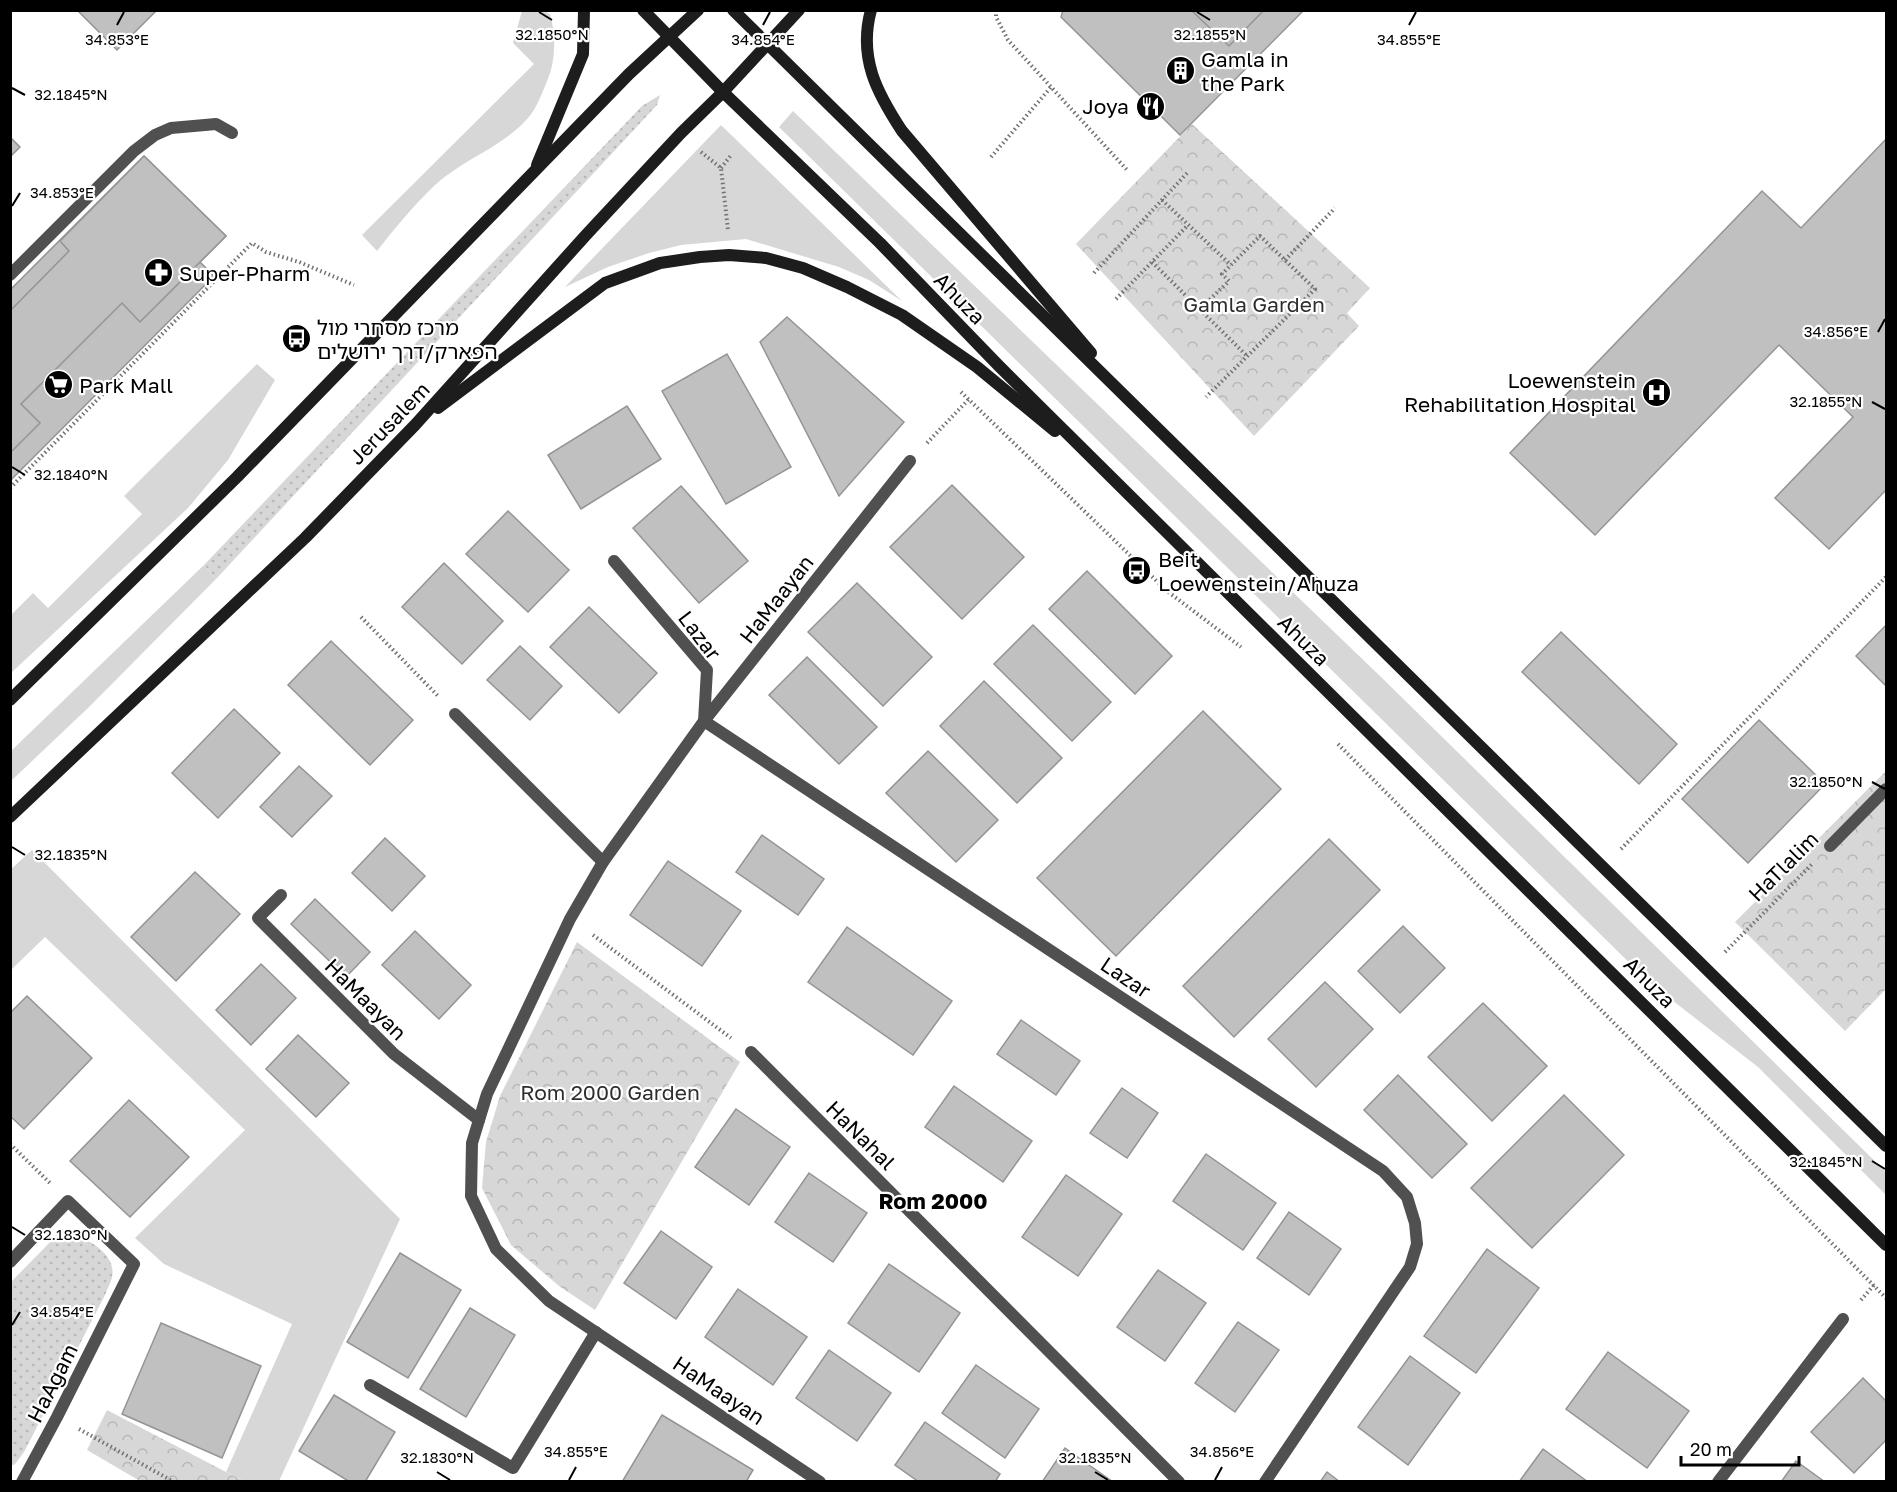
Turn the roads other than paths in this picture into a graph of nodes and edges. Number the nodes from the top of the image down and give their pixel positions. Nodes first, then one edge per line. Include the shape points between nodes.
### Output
1 (584, 10) edge
2 (643, 10) edge
3 (698, 10) edge
4 (733, 10) edge
5 (799, 10) edge
6 (871, 10) edge
7 (670, 38) junction
8 (768, 43) junction
9 (723, 92) junction
10 (232, 134) dead end
11 (534, 171) junction
12 (10, 275) edge
13 (1142, 413) junction
14 (415, 425) junction
15 (910, 461) road end
16 (1116, 481) junction
17 (614, 561) dead end
18 (10, 700) edge
19 (455, 714) road end
20 (704, 721) junction
21 (1887, 789) edge
22 (10, 817) edge
23 (1830, 846) road end
24 (603, 862) junction
25 (281, 895) dead end
26 (751, 1052) road end
27 (479, 1120) junction
28 (1887, 1146) edge
29 (1887, 1245) edge
30 (10, 1262) edge
31 (1843, 1320) dead end
32 (596, 1332) junction
33 (370, 1385) dead end
34 (22, 1482) edge
35 (820, 1482) edge
36 (1179, 1482) edge
37 (1265, 1482) edge
38 (1718, 1482) edge

1 - 11 main road via 583,54
2 - 7 main road, Ahuza
3 - 7 main road
4 - 8 main road
5 - 8 main road, Jerusalem
6 - 13 main road via 867,43 872,77 887,109
7 - 9 main road, Ahuza
7 - 11 main road
8 - 9 main road, Jerusalem
8 - 13 main road
9 - 14 main road, Jerusalem via 602,218
9 - 16 main road, Ahuza via 880,243
10 - 12 street via 216,124 171,128 155,135 134,151
11 - 18 main road via 237,477
13 - 28 main road
14 - 16 main road via 605,283 660,263 729,255 766,258 803,268 902,315 977,367
14 - 22 main road, Jerusalem via 305,538
15 - 20 street, HaMaayan
16 - 29 main road, Ahuza
17 - 20 street, Lazar via 707,670
19 - 24 street
20 - 24 street, HaMaayan
20 - 37 street, Lazar via 1373,1164 1407,1197 1417,1244 1410,1267
21 - 23 street, HaTlalim
24 - 27 street, HaMaayan via 570,919 487,1094
25 - 27 street, HaMaayan via 258,918 394,1054
26 - 36 street, HaNahal
27 - 32 street, HaMaayan via 472,1143 471,1196 496,1249 549,1301
30 - 34 street, HaAgam via 68,1201 134,1264
31 - 38 street
32 - 33 street via 513,1468
32 - 35 street, HaMaayan

